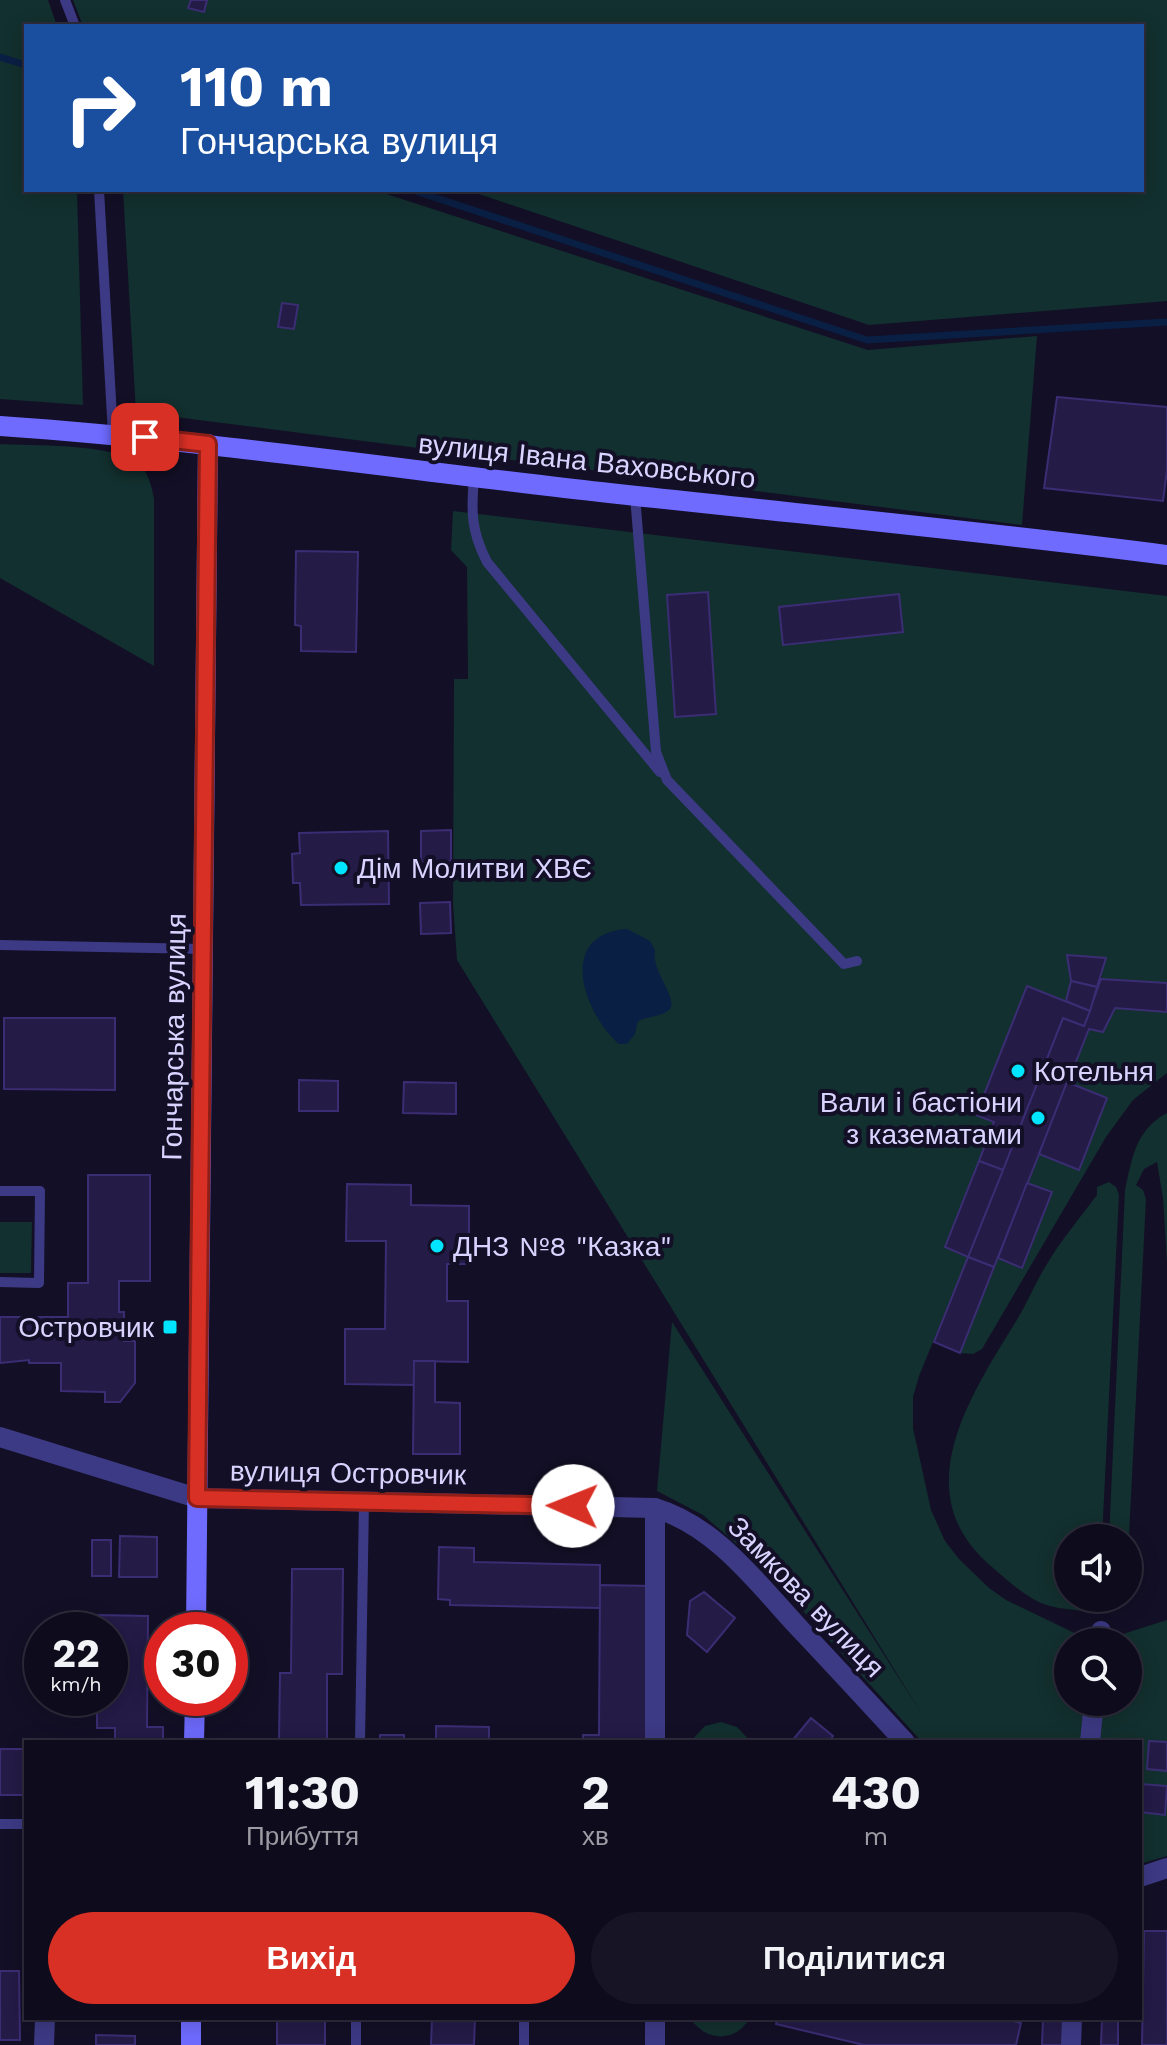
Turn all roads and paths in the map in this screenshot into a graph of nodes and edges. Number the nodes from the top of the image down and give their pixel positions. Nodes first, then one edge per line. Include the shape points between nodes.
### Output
1 (65, 0) edge
2 (74, 24) edge
3 (99, 192) edge
4 (0, 426) edge
5 (113, 434) junction
6 (208, 444) junction
7 (474, 477) junction
8 (635, 496) junction
9 (1167, 555) edge
10 (667, 780) junction
11 (0, 945) edge
12 (203, 949) junction
13 (857, 961) dead end
14 (0, 1191) edge
15 (0, 1282) edge
16 (0, 1437) edge
17 (197, 1498) junction
18 (364, 1501) junction
19 (655, 1508) junction
20 (196, 1612) edge
21 (195, 1716) edge
22 (1093, 1716) edge
23 (194, 1740) edge
24 (360, 1740) edge
25 (655, 1740) edge
26 (903, 1740) edge
27 (1090, 1740) edge
28 (0, 1824) edge
29 (24, 1824) edge
30 (1167, 1868) edge
31 (1142, 1876) edge
32 (45, 2020) edge
33 (191, 2020) edge
34 (356, 2020) edge
35 (524, 2020) edge
36 (655, 2020) edge
37 (1072, 2020) edge
38 (44, 2045) edge
39 (191, 2045) edge
40 (356, 2045) edge
41 (524, 2045) edge
42 (655, 2045) edge
43 (1071, 2045) edge

1 - 2 lane
3 - 5 lane
4 - 5 main road, вулиця Івана Ваховського
5 - 6 main road, вулиця Івана Ваховського
6 - 7 main road, вулиця Івана Ваховського
6 - 12 main road, Гончарська вулиця
7 - 8 main road, вулиця Івана Ваховського
7 - 10 lane via 471,513 487,562
8 - 9 main road, вулиця Івана Ваховського
8 - 10 lane via 656,752
10 - 13 lane via 844,964
11 - 12 lane
12 - 17 main road, Гончарська вулиця
14 - 15 lane via 40,1191 39,1283
16 - 17 street, вулиця Островчик
17 - 18 street, вулиця Островчик
17 - 20 main road, Гончарська вулиця
18 - 19 street, вулиця Островчик
18 - 24 lane
19 - 25 street
19 - 26 street, Замкова вулиця via 686,1519 720,1545
21 - 23 main road
22 - 27 street
28 - 29 lane
30 - 31 street
32 - 38 street
33 - 39 main road
34 - 40 lane
35 - 41 lane
36 - 42 street
37 - 43 street

